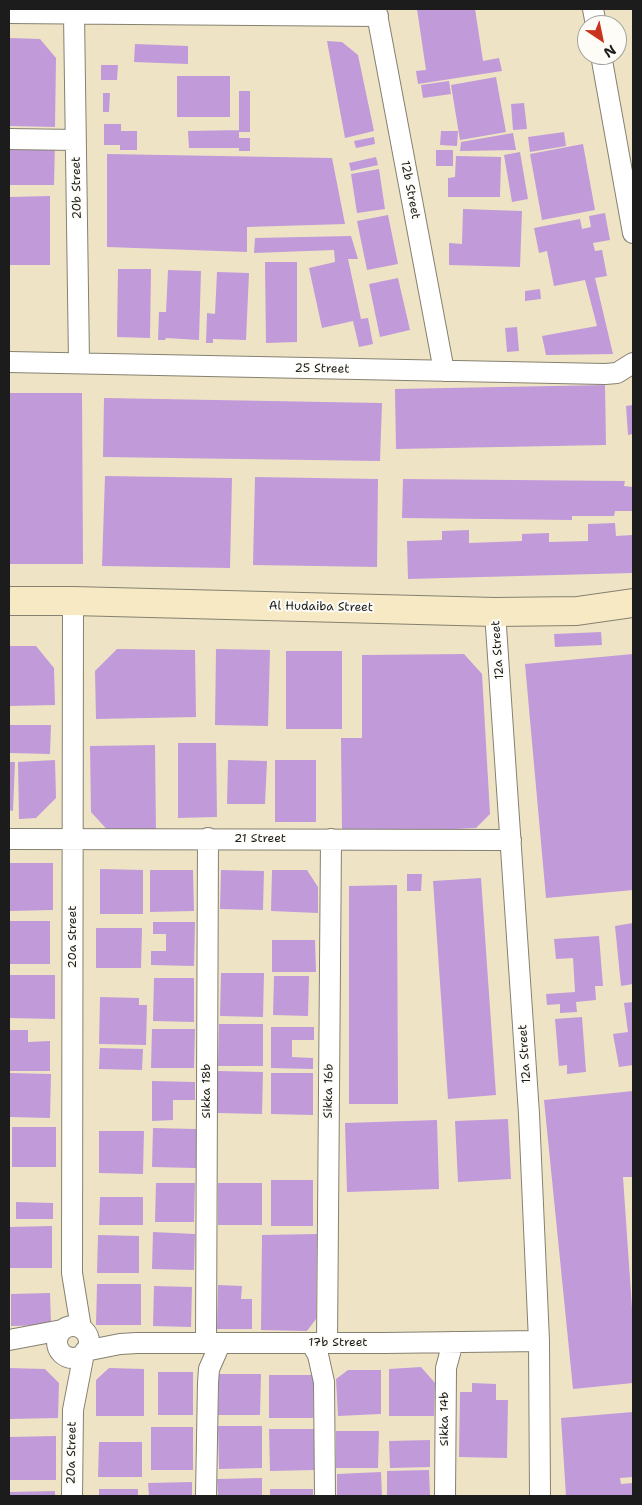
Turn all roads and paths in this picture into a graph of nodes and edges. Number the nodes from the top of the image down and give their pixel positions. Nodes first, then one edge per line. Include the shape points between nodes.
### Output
1 (33, 11) edge
2 (377, 12) edge
3 (9, 13) edge
4 (74, 14) junction
5 (603, 65) edge
6 (9, 139) edge
7 (76, 140) junction
8 (633, 233) edge
9 (9, 362) edge
10 (79, 362) junction
11 (633, 363) edge
12 (444, 371) junction
13 (74, 601) junction
14 (9, 602) edge
15 (633, 602) edge
16 (495, 612) junction
17 (208, 838) junction
18 (9, 839) edge
19 (73, 839) junction
20 (331, 839) junction
21 (511, 840) junction
22 (72, 1329) junction
23 (9, 1341) edge
24 (540, 1341) junction
25 (453, 1342) junction
26 (137, 1343) junction
27 (319, 1343) junction
28 (213, 1344) junction
29 (60, 1352) junction
30 (84, 1352) junction
31 (73, 1410) junction
32 (72, 1496) edge
33 (206, 1496) edge
34 (325, 1496) edge
35 (445, 1496) edge
36 (540, 1496) edge

1 - 3 street
1 - 4 street
2 - 4 street
2 - 12 street, 12b Street
4 - 7 street, 20b Street
5 - 8 street
6 - 7 street
7 - 10 street, 20b Street
9 - 10 street, 25 Street
10 - 12 street, 25 Street
11 - 12 street, 25 Street via 617,373 605,374
13 - 14 street, Al Hudaiba Street
13 - 16 street, Al Hudaiba Street
13 - 19 street, 20a Street
15 - 16 street, Al Hudaiba Street via 577,611
16 - 21 street, 12a Street
17 - 19 street, 21 Street
17 - 20 street, 21 Street
17 - 28 street, Sikka 18b
18 - 19 street, 21 Street
19 - 22 street, 20a Street
20 - 21 street, 21 Street
20 - 27 street, Sikka 16b
21 - 24 street, 12a Street
22 - 23 street, 17b Street
22 - 26 street, 17b Street
22 - 29 street via 56,1340
22 - 30 street via 87,1334 89,1340
23 - 29 street, 17b Street
24 - 25 street, 17b Street
24 - 36 street, 12a Street
25 - 27 street, 17b Street
25 - 35 street, Sikka 14b via 446,1368
26 - 28 street, 17b Street
26 - 30 street, 17b Street
27 - 28 street, 17b Street
27 - 34 street, Sikka 16b via 318,1355 324,1382
28 - 33 street, Sikka 18b via 208,1383
29 - 30 street via 70,1358
29 - 31 street, 20a Street
30 - 31 street, 20a Street
31 - 32 street, 20a Street

